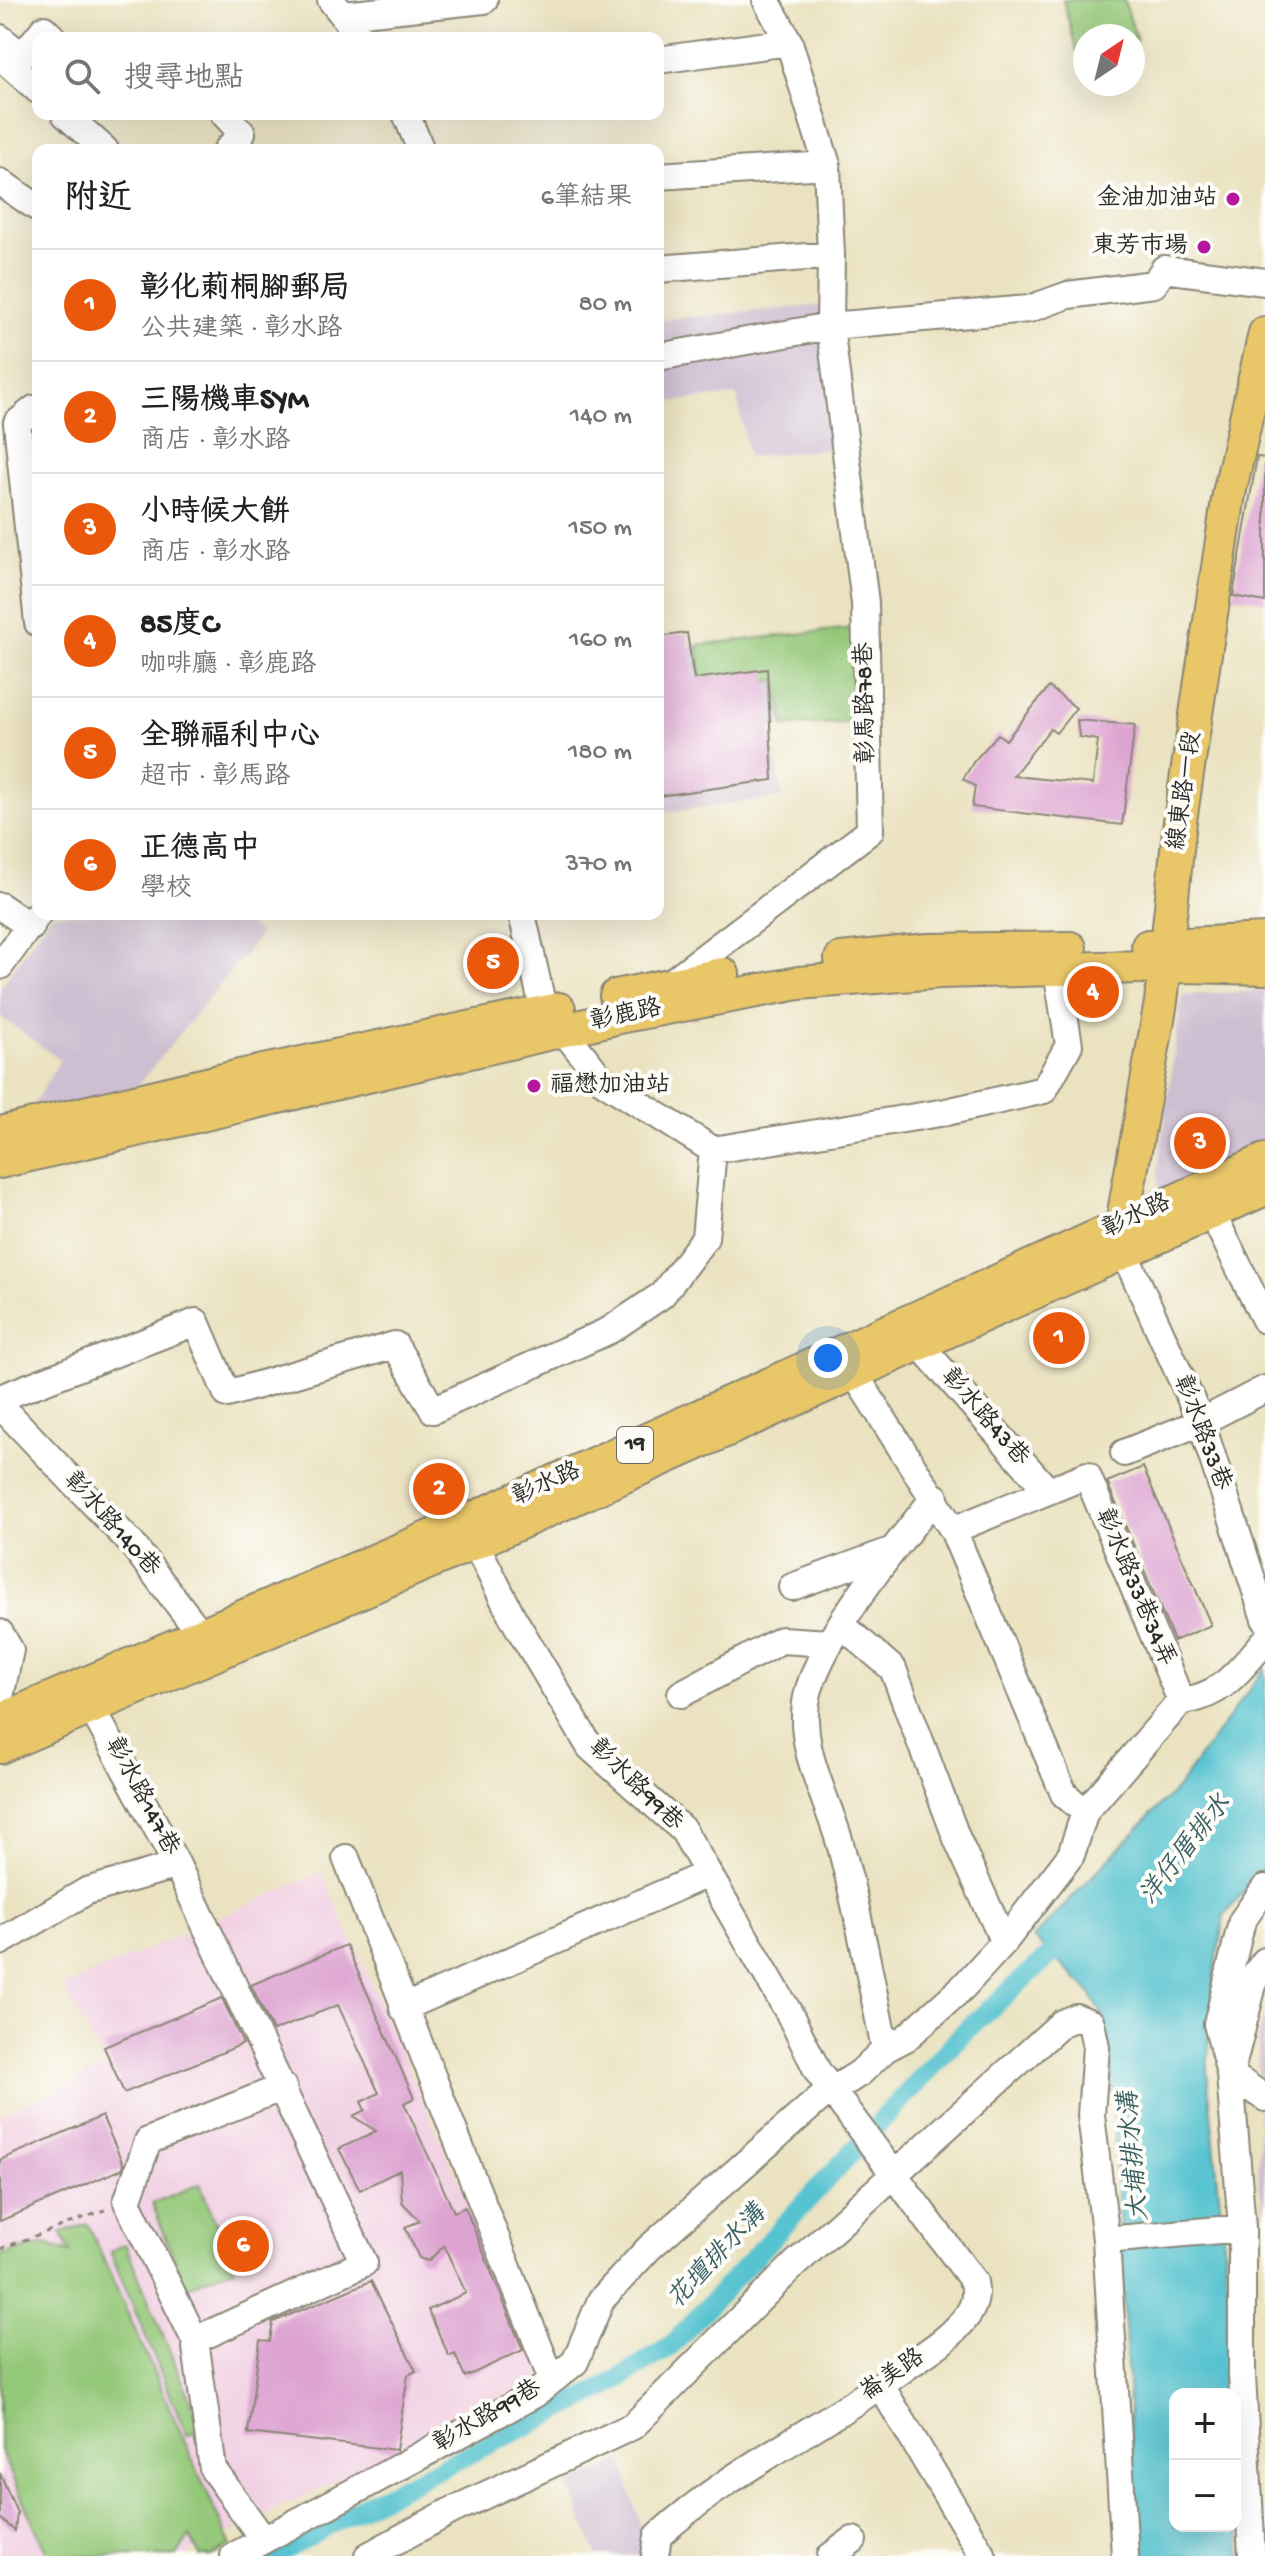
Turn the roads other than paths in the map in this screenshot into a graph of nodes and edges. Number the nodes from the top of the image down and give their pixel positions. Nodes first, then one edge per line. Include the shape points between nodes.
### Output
1 (484, 0) edge
2 (766, 0) edge
3 (338, 8) edge
4 (356, 32) edge
5 (0, 38) edge
6 (789, 42) junction
7 (32, 44) edge
8 (0, 56) edge
9 (664, 59) edge
10 (32, 85) edge
11 (72, 120) edge
12 (408, 120) edge
13 (98, 144) edge
14 (418, 144) edge
15 (827, 165) junction
16 (664, 176) edge
17 (0, 182) edge
18 (32, 204) edge
19 (831, 255) junction
20 (664, 269) edge
21 (1265, 282) edge
22 (830, 326) junction
23 (1265, 333) edge
24 (664, 356) edge
25 (32, 411) edge
26 (32, 566) edge
27 (0, 906) edge
28 (32, 919) edge
29 (34, 920) edge
30 (524, 920) edge
31 (1265, 940) edge
32 (1165, 956) junction
33 (0, 966) edge
34 (1265, 968) edge
35 (1057, 970) junction
36 (670, 983) junction
37 (554, 1021) junction
38 (109, 1121) junction
39 (0, 1133) edge
40 (713, 1150) junction
41 (1265, 1160) edge
42 (0, 1162) edge
43 (1265, 1189) edge
44 (1212, 1213) junction
45 (1123, 1238) junction
46 (1265, 1320) edge
47 (920, 1345) junction
48 (848, 1364) junction
49 (1265, 1389) edge
50 (0, 1398) edge
51 (0, 1405) edge
52 (1201, 1422) junction
53 (1124, 1453) dead end
54 (1048, 1491) junction
55 (935, 1497) junction
56 (953, 1530) junction
57 (470, 1532) junction
58 (893, 1550) junction
59 (792, 1587) dead end
60 (1265, 1619) edge
61 (0, 1633) edge
62 (836, 1634) junction
63 (1265, 1641) edge
64 (205, 1644) junction
65 (681, 1694) dead end
66 (0, 1697) edge
67 (87, 1697) junction
68 (1181, 1701) junction
69 (0, 1720) edge
70 (0, 1747) edge
71 (1085, 1812) junction
72 (346, 1858) dead end
73 (177, 1865) junction
74 (707, 1874) junction
75 (1265, 1888) edge
76 (0, 1942) edge
77 (1004, 1942) junction
78 (1265, 1961) edge
79 (403, 2008) junction
80 (885, 2049) junction
81 (1230, 2074) junction
82 (283, 2087) junction
83 (835, 2095) junction
84 (1265, 2098) edge
85 (895, 2176) junction
86 (1232, 2230) junction
87 (1112, 2239) junction
88 (195, 2340) junction
89 (552, 2380) junction
90 (881, 2386) junction
91 (263, 2539) junction
92 (853, 2540) dead end
93 (981, 2555) edge
94 (234, 2556) edge
95 (368, 2556) edge
96 (655, 2556) edge
97 (831, 2556) edge
98 (1125, 2556) edge
99 (1252, 2556) edge

1 - 3 street
2 - 6 street
3 - 4 street
5 - 7 street via 22,56
6 - 9 street
6 - 15 street
8 - 10 street
11 - 13 street
12 - 14 street
15 - 16 street
15 - 19 street
17 - 18 street
19 - 20 street
19 - 22 street
21 - 22 street via 1164,269 1154,284 1068,295 1029,309
22 - 24 street
22 - 36 street, 彰馬路78巷 via 865,603 870,831
23 - 32 main road, 線東路一段 via 1229,494
25 - 26 street via 17,423
27 - 28 street
29 - 33 street
30 - 37 street
31 - 32 main road, 彰鹿路
32 - 34 main road, 彰鹿路
32 - 35 main road, 彰鹿路
32 - 36 main road, 彰鹿路 via 928,950
32 - 45 main road, 線東路一段
35 - 37 main road, 彰鹿路 via 799,983
35 - 40 street via 1069,1045 1044,1090 946,1112
36 - 37 main road, 彰鹿路
37 - 38 main road, 彰鹿路
37 - 40 street via 603,1081
38 - 39 main road, 彰鹿路
38 - 42 main road, 彰鹿路
40 - 50 street via 705,1238 662,1295 610,1330 433,1410 395,1345 227,1394 196,1322
41 - 45 main road, 彰水路 / 19
43 - 44 main road, 彰水路 / 19
44 - 45 main road, 彰水路 / 19
44 - 46 street
45 - 47 main road, 彰水路 / 19
45 - 48 main road, 彰水路 / 19
45 - 52 street, 彰水路33巷
47 - 48 main road, 彰水路 / 19
47 - 54 street, 彰水路43巷
48 - 55 street
48 - 57 main road, 彰水路 / 19
49 - 52 street
51 - 64 street, 彰水路140巷 via 132,1544
52 - 53 street
52 - 60 street, 彰水路33巷
54 - 56 street
54 - 68 street, 彰水路33巷34弄 via 1087,1475
55 - 56 street
55 - 58 street
56 - 71 street via 1064,1794
57 - 64 main road, 彰水路 / 19
57 - 74 street, 彰水路99巷 via 513,1618 590,1747 683,1830
58 - 59 street
58 - 62 street
61 - 66 street via 10,1650
62 - 65 street via 781,1640
62 - 77 street via 893,1669 957,1839
62 - 80 street via 808,1691 806,1741 841,1844
63 - 68 street via 1225,1687 1202,1699
64 - 67 main road, 彰水路 / 19
67 - 69 main road, 彰水路 / 19
67 - 70 main road, 彰水路 / 19
67 - 73 street, 彰水路147巷
68 - 71 street
71 - 77 street via 1071,1855
72 - 79 street
73 - 76 street, 彰水路147巷 via 87,1891
73 - 82 street
74 - 79 street
74 - 83 street, 彰水路99巷
75 - 81 street via 1242,1921 1217,2024
77 - 80 street, 彰水路99巷 via 934,2014
78 - 81 street via 1256,1973
79 - 89 street
80 - 83 street, 彰水路99巷
81 - 84 street
81 - 86 street
82 - 88 street via 148,2141 127,2202
82 - 88 street via 364,2263
83 - 85 street, 崙美路
83 - 89 street, 彰水路99巷 via 649,2248 601,2300 575,2362
85 - 87 street via 1062,2023 1084,2019 1091,2023 1096,2047 1091,2115
85 - 90 street, 崙美路 via 974,2282 976,2294 970,2312 952,2333
85 - 95 street via 795,2264 633,2426
86 - 87 street
86 - 99 street
87 - 98 street
88 - 91 street via 213,2469
89 - 91 street, 彰水路99巷 via 535,2394
90 - 93 street
90 - 96 street, 崙美路 via 670,2525 658,2536
91 - 94 street, 彰水路99巷
92 - 97 street

